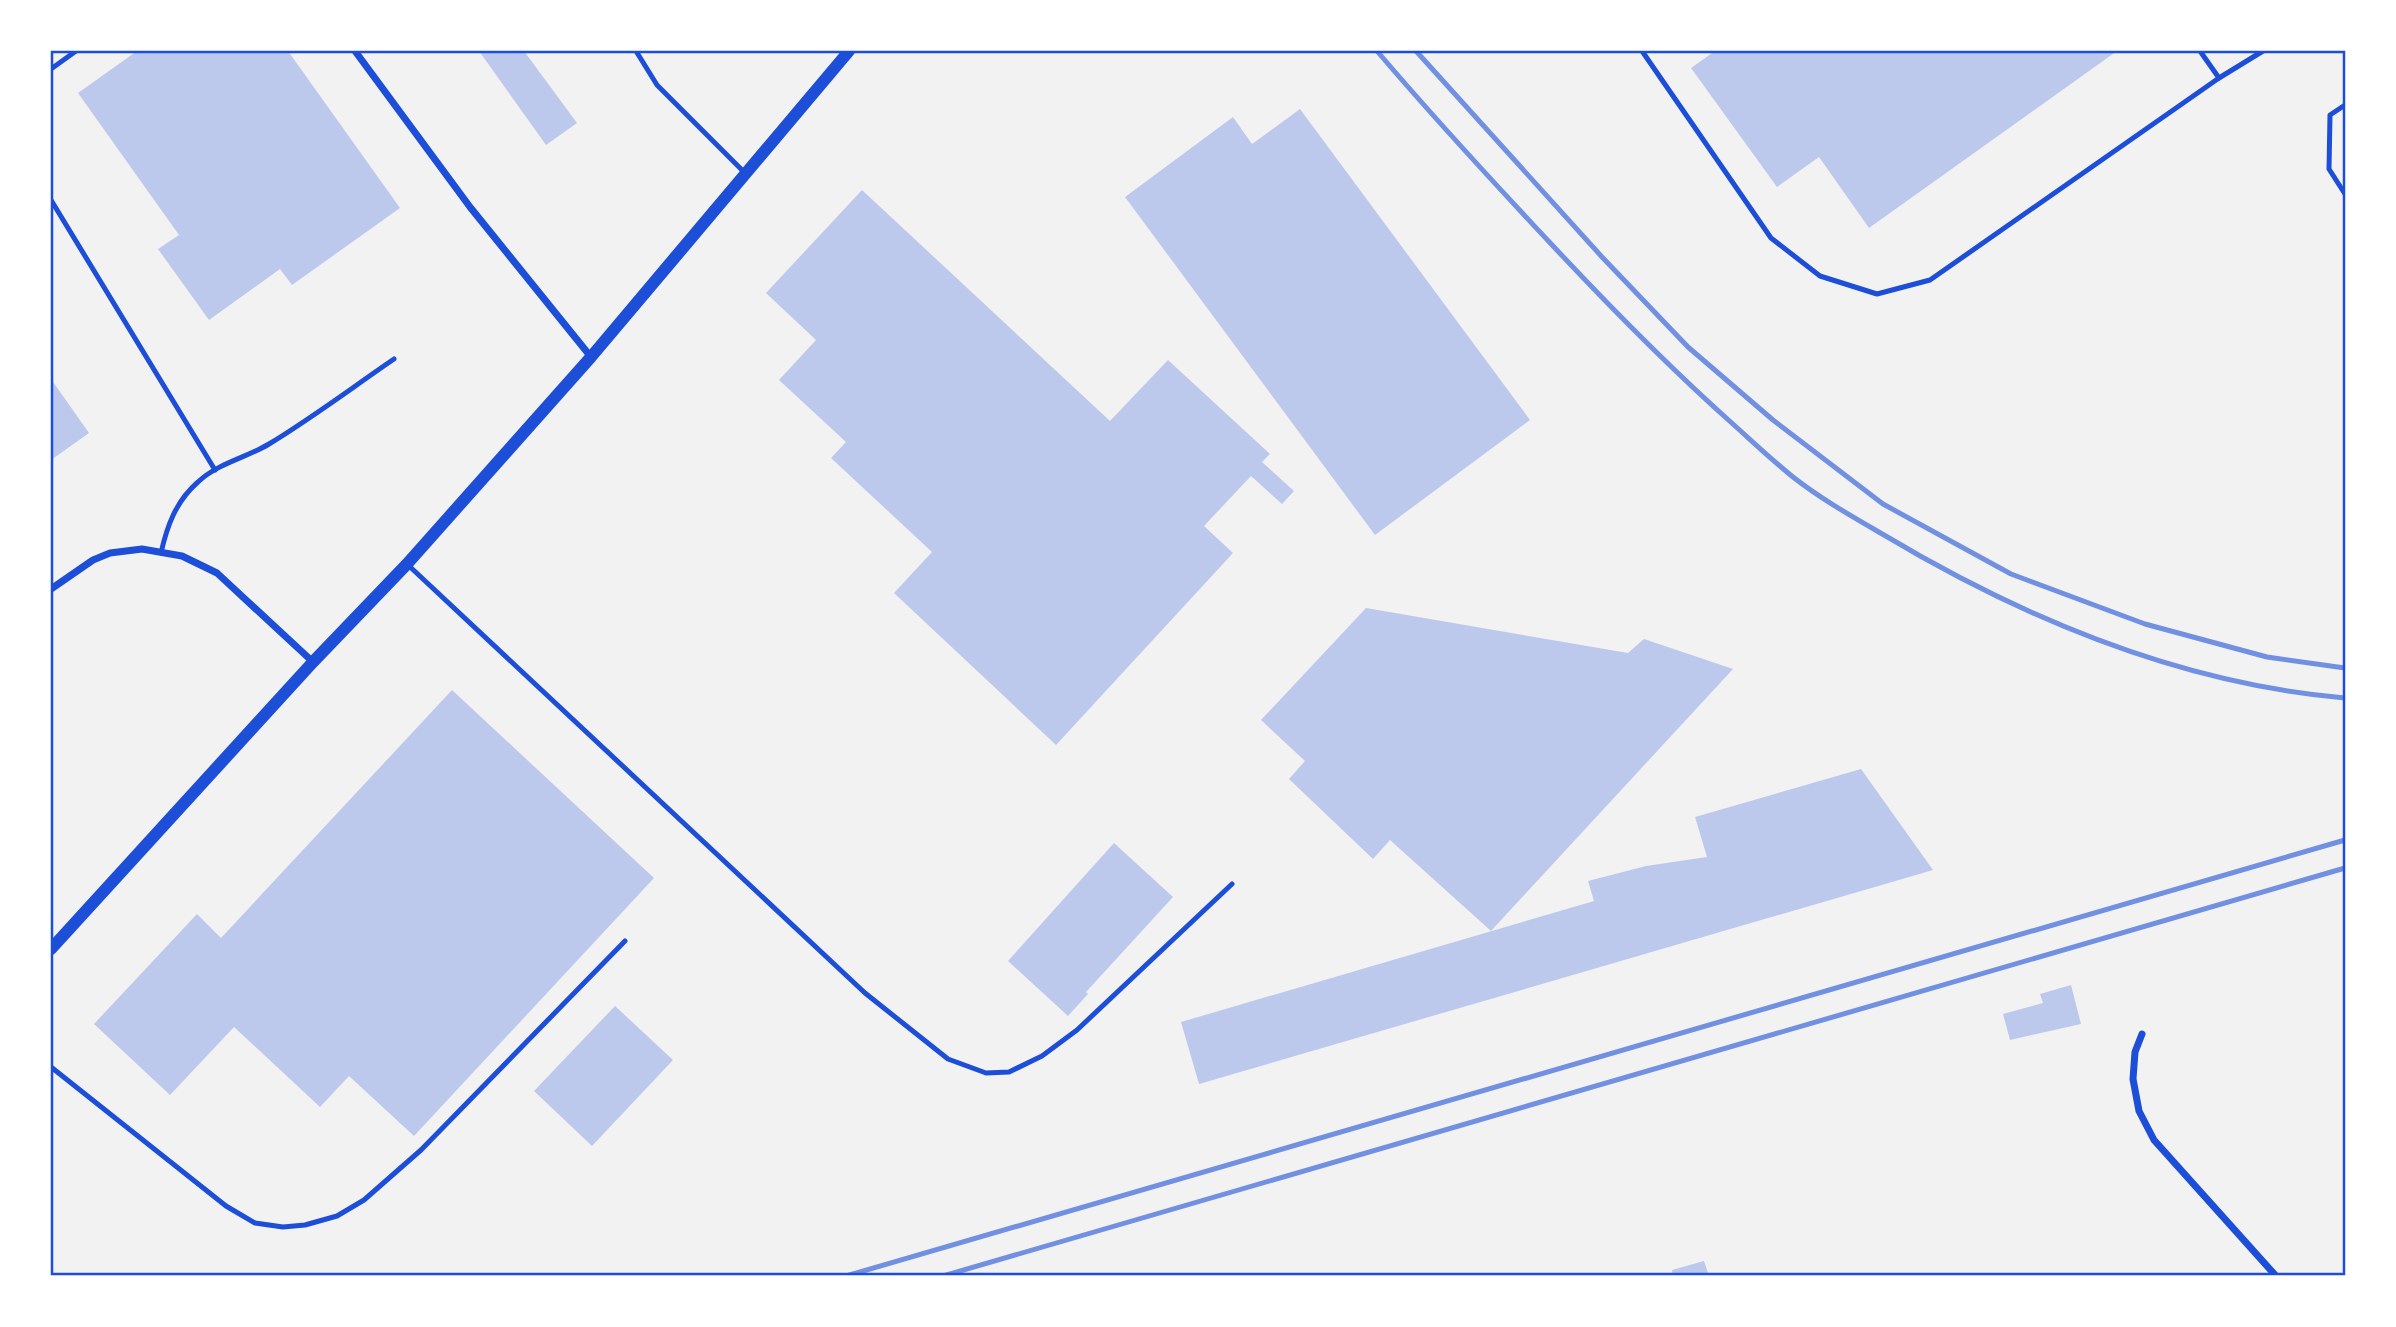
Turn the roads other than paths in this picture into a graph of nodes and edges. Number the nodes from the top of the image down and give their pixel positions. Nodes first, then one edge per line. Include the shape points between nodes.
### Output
1 (76, 51) edge
2 (355, 51) edge
3 (636, 51) edge
4 (849, 51) edge
5 (1642, 51) edge
6 (2200, 51) edge
7 (2263, 51) edge
8 (51, 69) edge
9 (2219, 78) junction
10 (2345, 105) edge
11 (747, 174) junction
12 (2345, 194) edge
13 (51, 200) edge
14 (591, 357) junction
15 (394, 359) dead end
16 (215, 470) junction
17 (161, 553) junction
18 (407, 564) junction
19 (51, 589) edge
20 (313, 662) junction
21 (1231, 884) dead end
22 (625, 941) dead end
23 (51, 949) edge
24 (2142, 1034) dead end
25 (51, 1067) edge
26 (2276, 1276) edge

1 - 8 lane
2 - 14 street via 470,207
3 - 11 lane via 657,85
4 - 11 street
5 - 9 lane via 1771,238 1820,275 1877,294 1930,280
6 - 9 lane
7 - 9 lane
10 - 12 lane via 2330,115 2329,169
11 - 14 street
13 - 16 lane
14 - 18 street
15 - 16 lane via 267,445
16 - 17 lane via 178,504
17 - 19 street via 142,549 110,553
17 - 20 street via 182,556 217,573
18 - 20 street
18 - 21 lane via 866,993 948,1059 986,1073 1009,1072 1042,1056 1077,1030
20 - 23 street
22 - 25 lane via 421,1150 365,1200 337,1216 305,1225 255,1223 226,1206
24 - 26 street via 2133,1079 2139,1111 2154,1140

